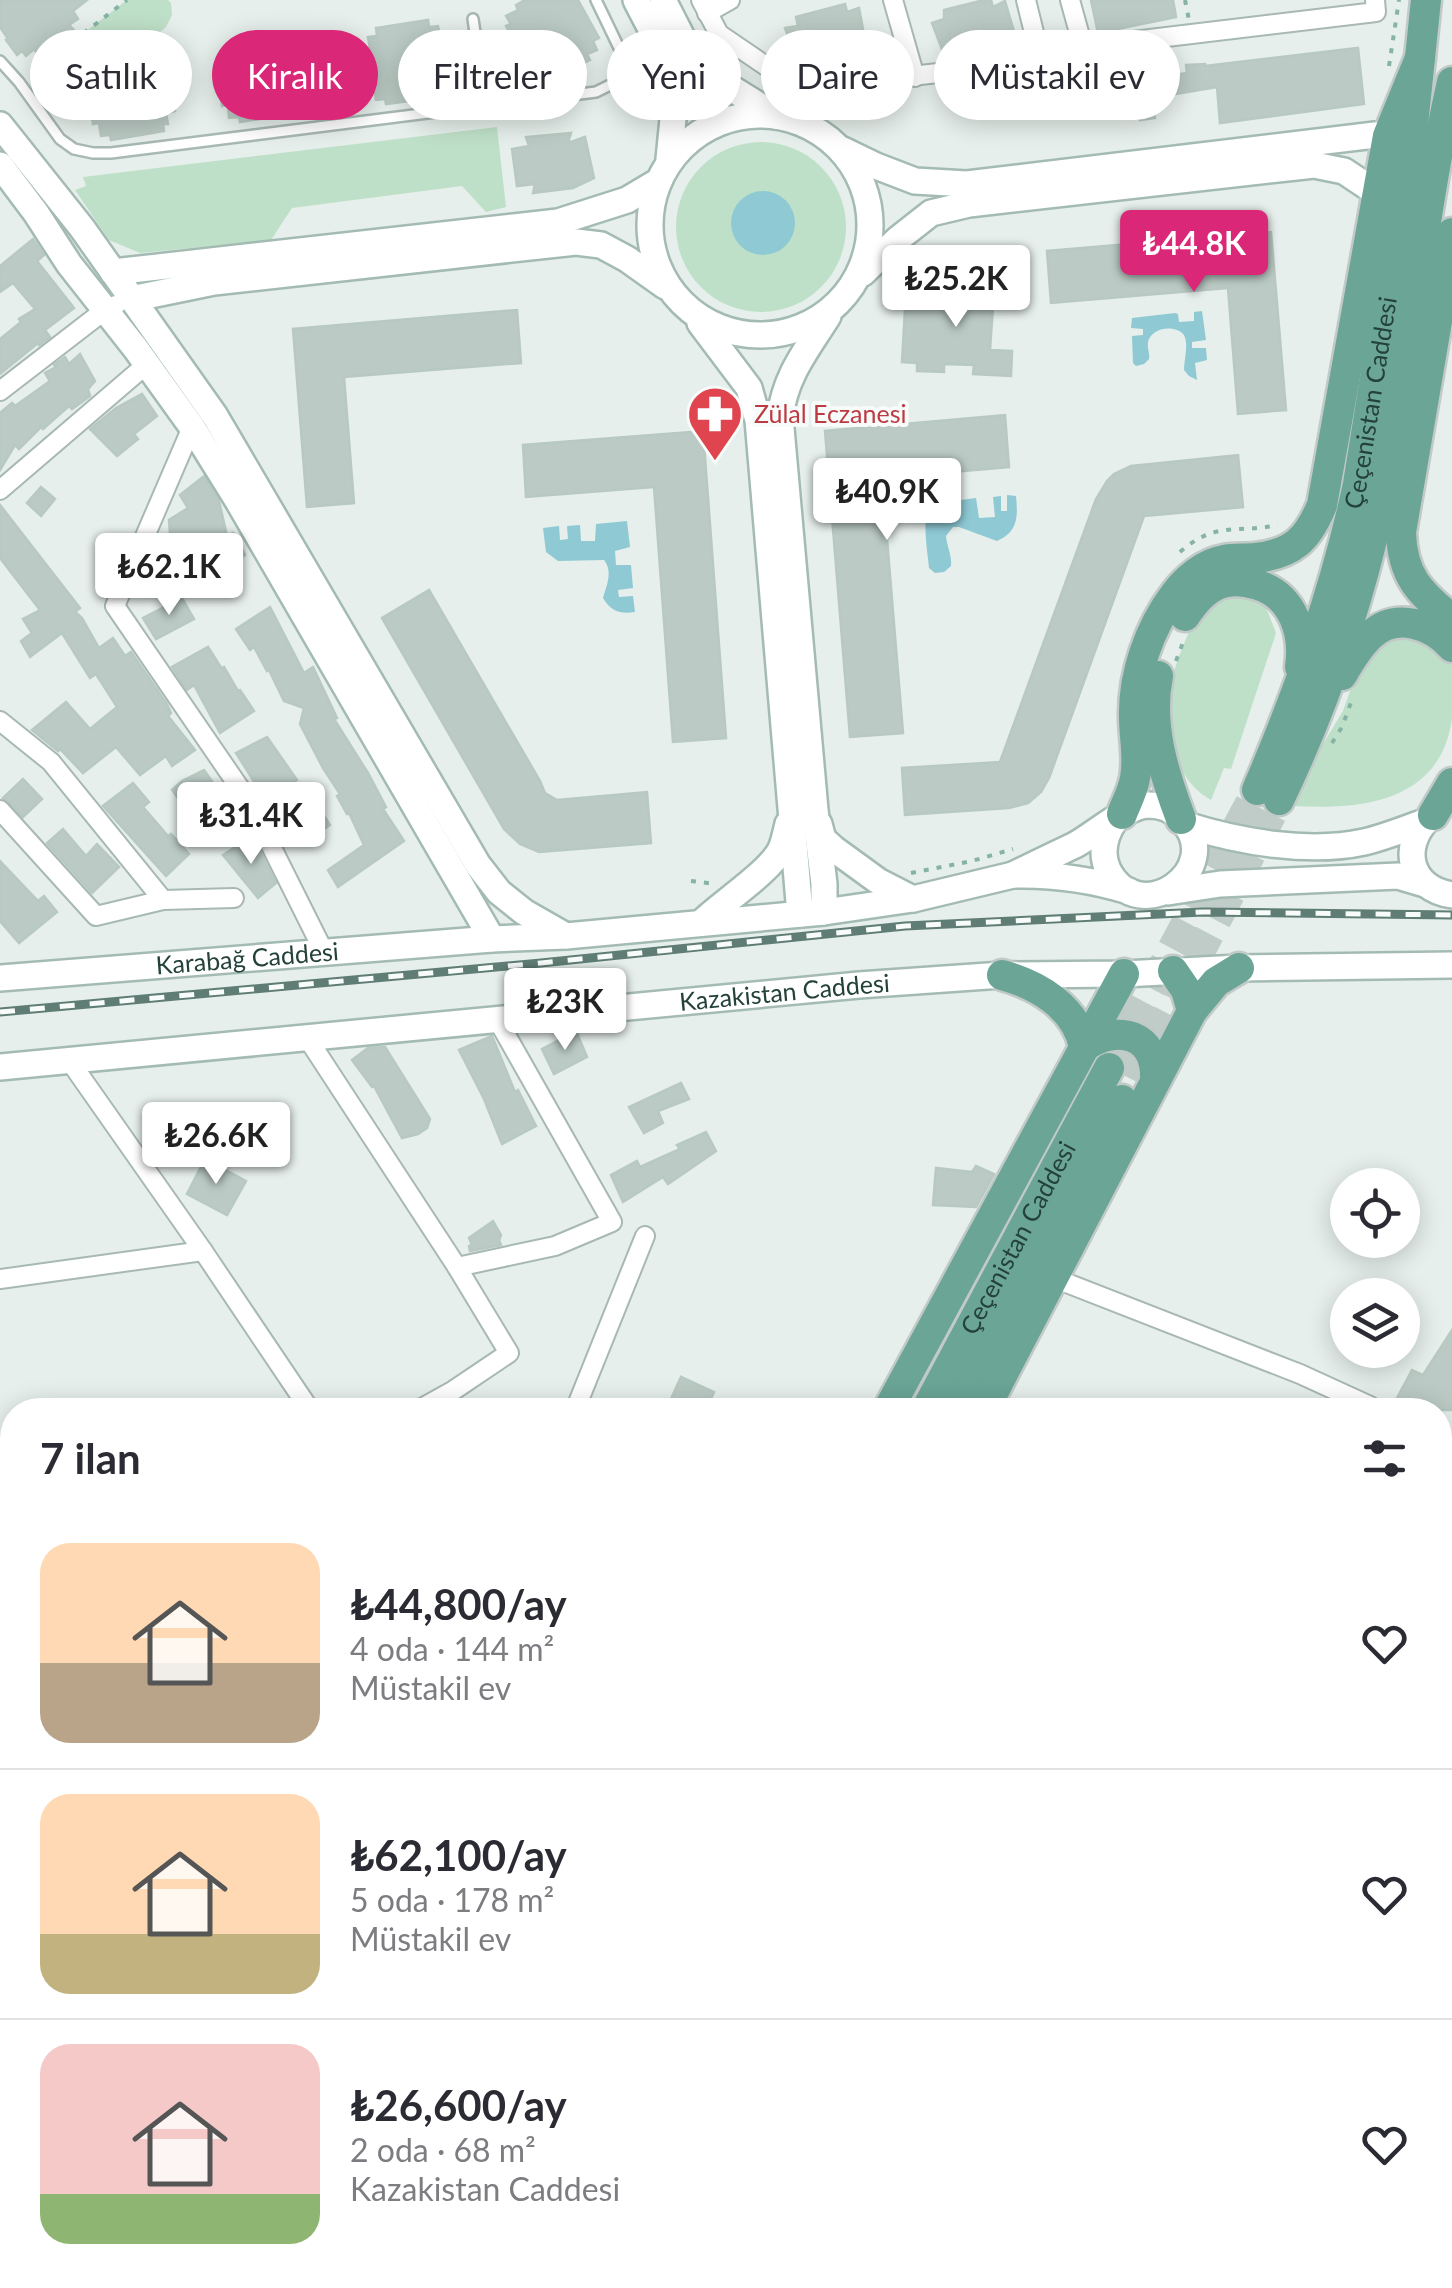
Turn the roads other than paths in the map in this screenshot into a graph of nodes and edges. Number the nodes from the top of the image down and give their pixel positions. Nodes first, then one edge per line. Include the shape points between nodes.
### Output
1 (596, 0) edge
2 (636, 0) edge
3 (663, 0) edge
4 (730, 0) edge
5 (893, 0) edge
6 (1026, 0) edge
7 (1070, 0) edge
8 (1375, 0) edge
9 (1426, 0) edge
10 (704, 6) edge
11 (473, 19) dead end
12 (475, 30) edge
13 (1420, 58) junction
14 (0, 60) edge
15 (915, 77) junction
16 (1452, 82) edge
17 (587, 93) edge
18 (761, 107) edge
19 (398, 116) edge
20 (761, 116) edge
21 (790, 120) edge
22 (0, 125) edge
23 (1388, 136) junction
24 (838, 148) junction
25 (0, 165) edge
26 (664, 170) junction
27 (1377, 193) junction
28 (1452, 233) edge
29 (113, 272) junction
30 (856, 280) junction
31 (669, 288) junction
32 (131, 299) junction
33 (832, 309) junction
34 (106, 310) junction
35 (694, 315) junction
36 (147, 364) junction
37 (0, 391) edge
38 (192, 426) junction
39 (0, 490) edge
40 (1452, 620) edge
41 (1452, 647) edge
42 (1307, 705) junction
43 (0, 721) edge
44 (796, 736) junction
45 (1452, 783) edge
46 (1268, 795) tunnel mouth
47 (0, 810) edge
48 (802, 812) junction
49 (1436, 816) edge
50 (1118, 817) junction
51 (1184, 822) junction
52 (1012, 875) junction
53 (1425, 884) junction
54 (1129, 890) junction
55 (1162, 893) junction
56 (1452, 895) edge
57 (234, 898) dead end
58 (914, 899) junction
59 (164, 900) junction
60 (812, 913) junction
61 (701, 923) junction
62 (566, 936) junction
63 (492, 939) junction
64 (324, 952) junction
65 (1452, 965) edge
66 (1239, 968) junction
67 (1173, 971) junction
68 (1124, 974) junction
69 (1002, 975) junction
70 (0, 978) edge
71 (1192, 1011) junction
72 (498, 1018) junction
73 (306, 1036) junction
74 (1084, 1047) junction
75 (69, 1060) junction
76 (0, 1067) edge
77 (1132, 1076) junction
78 (645, 1236) dead end
79 (204, 1251) junction
80 (457, 1268) junction
81 (1054, 1278) junction
82 (0, 1279) edge
83 (302, 1398) edge
84 (440, 1398) edge
85 (581, 1398) edge
86 (894, 1398) edge
87 (933, 1398) edge
88 (962, 1398) edge
89 (990, 1398) edge
90 (1347, 1398) edge

1 - 17 lane via 622,54 622,70 612,84
2 - 26 main road via 677,79
3 - 18 main road via 689,50 713,77
4 - 10 street
5 - 15 street
6 - 15 street via 1040,61
7 - 8 street via 1083,47 1376,12
9 - 13 main road, Çeçenistan Caddesi
10 - 15 street via 719,34 766,66 818,87
11 - 12 lane
13 - 23 main road
13 - 42 main road, Çeçenistan Caddesi via 1358,484
14 - 19 lane via 60,139 92,153
16 - 42 main road, Çeçenistan Caddesi via 1382,494 1355,602
20 - 26 main road via 706,129
21 - 24 main road via 810,126
22 - 29 main road
23 - 24 main road via 968,184 915,181
23 - 27 main road
24 - 30 main road via 859,177 870,211 868,247
25 - 34 main road
26 - 29 main road via 626,200 558,222
26 - 31 main road via 650,217 654,254
27 - 30 main road via 1344,171 1314,165 968,204 931,213
27 - 50 main road via 1315,522 1290,550 1223,560 1176,592 1140,671 1136,776
28 - 40 main road via 1401,532 1404,563 1416,586
29 - 32 main road
30 - 33 main road
31 - 32 main road via 601,245 576,242 214,282
31 - 35 main road
32 - 34 street
32 - 62 main road via 215,416 478,865 499,892
33 - 35 main road via 800,328 764,336 728,332
33 - 44 main road via 789,378 780,417
34 - 36 main road
34 - 37 street
35 - 44 main road via 748,388 758,420
36 - 38 main road
36 - 39 street
38 - 63 main road
38 - 64 street via 115,606 248,800
41 - 42 main road via 1422,626 1384,626
42 - 46 main road, Çeçenistan Caddesi
42 - 51 main road via 1302,642 1286,603 1251,582 1208,590 1173,636 1155,692 1159,744
43 - 59 street via 50,762
44 - 48 main road
45 - 49 main road
47 - 59 street via 96,916
48 - 58 main road via 823,839
48 - 60 main road via 824,884
48 - 61 main road via 762,872
49 - 51 main road via 1361,842 1296,846 1228,838
49 - 53 main road via 1414,838 1412,850
50 - 51 main road via 1152,805
50 - 52 main road
50 - 54 main road via 1105,838 1104,859
51 - 55 main road via 1192,861 1181,881
52 - 54 main road via 1079,878
52 - 58 main road, Karabağ Caddesi
53 - 55 main road via 1398,876
53 - 56 main road
54 - 55 main road
57 - 59 street
58 - 60 main road, Karabağ Caddesi
60 - 61 main road, Karabağ Caddesi
61 - 62 main road, Karabağ Caddesi
62 - 63 main road, Karabağ Caddesi
63 - 64 main road, Karabağ Caddesi
64 - 70 main road, Karabağ Caddesi
65 - 66 main road, Kazakistan Caddesi
66 - 67 main road, Kazakistan Caddesi
66 - 71 main road via 1216,982
67 - 68 main road, Kazakistan Caddesi
67 - 71 main road
68 - 69 main road, Kazakistan Caddesi
68 - 74 main road
69 - 72 main road, Kazakistan Caddesi
69 - 74 main road via 1058,1004 1076,1023
71 - 77 main road
72 - 73 main road, Kazakistan Caddesi
72 - 80 street via 612,1222 554,1246
73 - 75 main road, Kazakistan Caddesi
73 - 80 street
74 - 77 main road via 1107,1034 1133,1038 1147,1048 1155,1069
74 - 86 main road
75 - 76 main road, Kazakistan Caddesi
75 - 79 street
77 - 81 main road
77 - 87 main road, Çeçenistan Caddesi
77 - 88 main road, Çeçenistan Caddesi
78 - 85 street
79 - 82 street
79 - 83 street
80 - 84 street via 509,1353
81 - 89 main road
81 - 90 street

